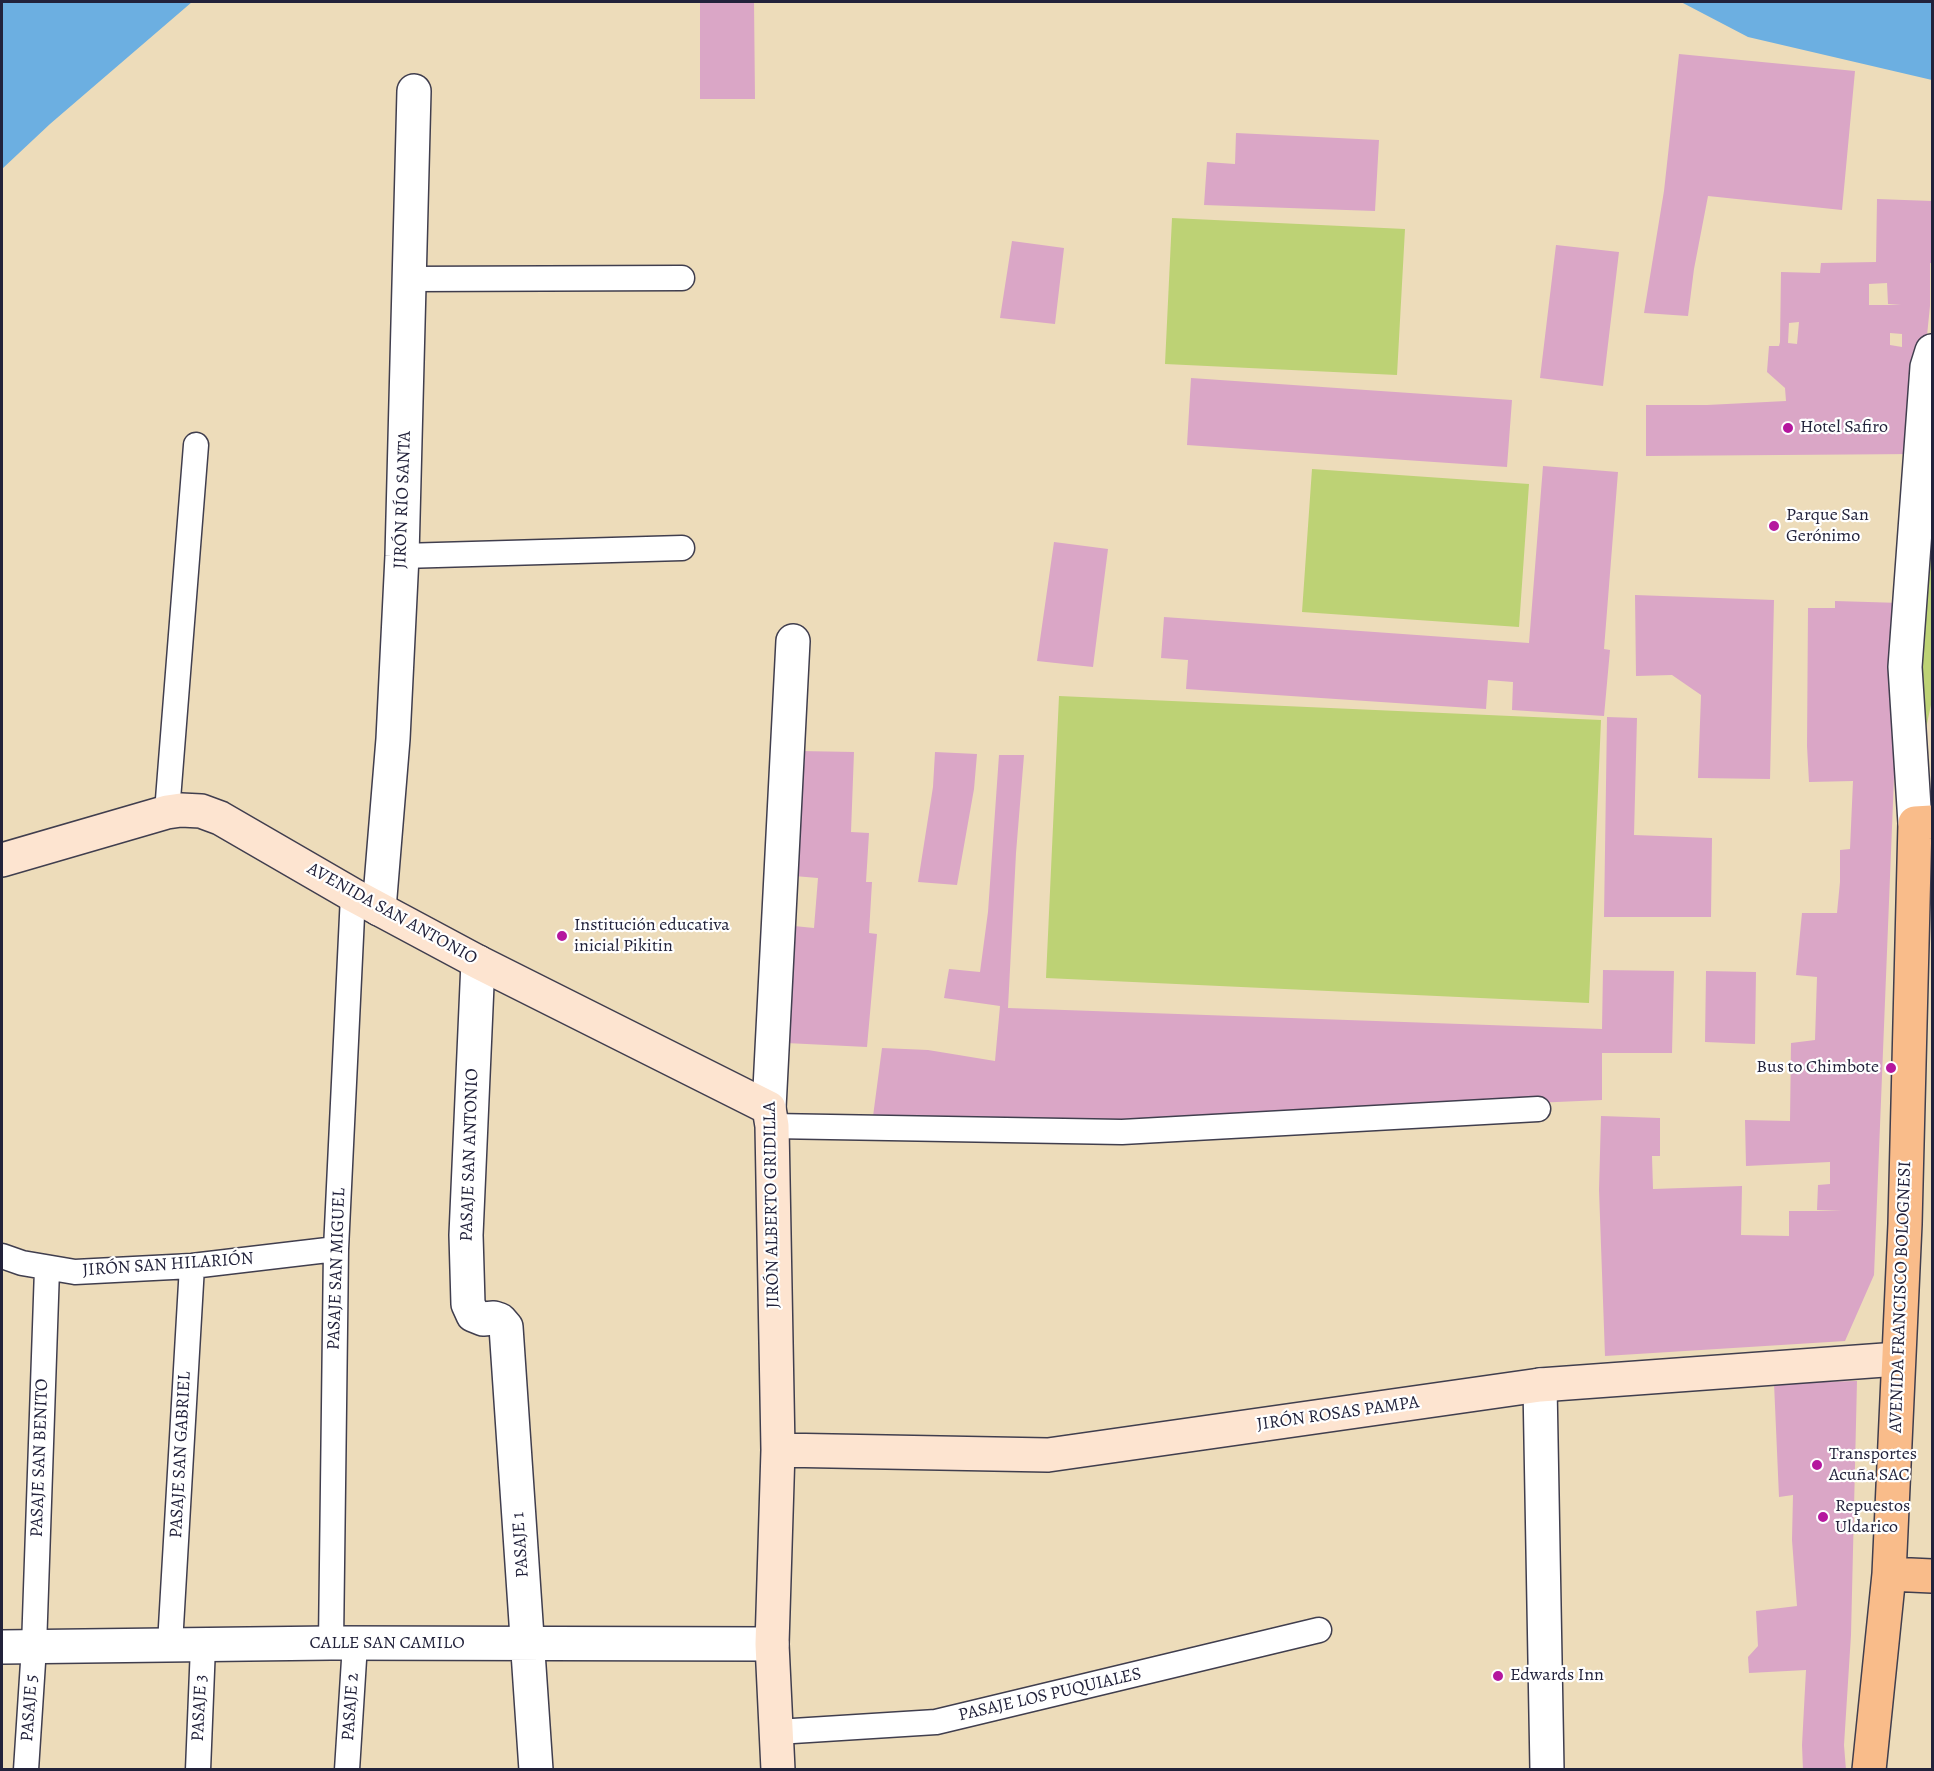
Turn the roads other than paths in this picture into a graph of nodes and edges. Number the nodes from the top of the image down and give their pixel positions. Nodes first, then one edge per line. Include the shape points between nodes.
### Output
1 (414, 91) dead end
2 (682, 278) dead end
3 (409, 279) junction
4 (1932, 351) edge
5 (196, 445) dead end
6 (682, 548) dead end
7 (402, 556) junction
8 (793, 641) dead end
9 (167, 812) junction
10 (1924, 823) edge
11 (2, 860) edge
12 (366, 902) junction
13 (478, 962) junction
14 (1921, 1022) edge
15 (1538, 1109) dead end
16 (770, 1117) junction
17 (1919, 1225) edge
18 (336, 1250) junction
19 (2, 1256) edge
20 (192, 1266) junction
21 (47, 1269) junction
22 (504, 1322) joint
23 (1898, 1359) junction
24 (1540, 1385) junction
25 (778, 1450) junction
26 (1889, 1574) junction
27 (1932, 1576) edge
28 (1319, 1630) dead end
29 (170, 1644) junction
30 (343, 1644) junction
31 (527, 1644) junction
32 (772, 1644) junction
33 (203, 1646) junction
34 (2, 1647) edge
35 (34, 1647) junction
36 (777, 1732) junction
37 (26, 1770) edge
38 (198, 1770) edge
39 (347, 1770) edge
40 (536, 1770) edge
41 (778, 1770) edge
42 (1547, 1770) edge
43 (1869, 1770) edge

1 - 3 street, JIRÓN RÍO SANTA
2 - 3 lane
3 - 7 street, JIRÓN RÍO SANTA
4 - 10 street, AVENIDA FRANCISCO BOLOGNESI via 1927,367 1905,667
5 - 9 lane
6 - 7 lane
7 - 12 street, JIRÓN RÍO SANTA via 393,740
8 - 16 street, JIRÓN ALBERTO GRIDILLA
9 - 11 street, AVENIDA SAN ANTONIO
9 - 12 street, AVENIDA SAN ANTONIO via 201,811 220,818
10 - 14 main road, AVENIDA FRANCISCO BOLOGNESI
12 - 13 street, AVENIDA SAN ANTONIO
12 - 18 lane, PASAJE SAN MIGUEL
13 - 16 street, AVENIDA SAN ANTONIO
13 - 22 street, PASAJE SAN ANTONIO via 466,1235 468,1304 478,1317
14 - 17 main road, AVENIDA FRANCISCO BOLOGNESI
15 - 16 lane via 1122,1132
16 - 25 street, JIRÓN ALBERTO GRIDILLA
17 - 23 main road, AVENIDA FRANCISCO BOLOGNESI
18 - 20 lane, JIRÓN SAN HILARIÓN
18 - 30 lane, PASAJE SAN MIGUEL
19 - 21 lane, JIRÓN SAN HILARIÓN
20 - 21 lane, JIRÓN SAN HILARIÓN via 75,1272
20 - 29 lane, PASAJE SAN GABRIEL
21 - 35 lane, PASAJE SAN BENITO
22 - 31 street, PASAJE 1
23 - 24 street, JIRÓN ROSAS PAMPA
23 - 26 main road, AVENIDA FRANCISCO BOLOGNESI
24 - 25 street, JIRÓN ROSAS PAMPA via 1048,1455
24 - 42 street
25 - 32 street, JIRÓN ALBERTO GRIDILLA
26 - 27 main road
26 - 43 main road, AVENIDA FRANCISCO BOLOGNESI
28 - 36 lane, PASAJE LOS PUQUIALES via 936,1722
29 - 33 street, CALLE SAN CAMILO
29 - 35 street, CALLE SAN CAMILO
30 - 31 street, CALLE SAN CAMILO
30 - 33 street, CALLE SAN CAMILO
30 - 39 lane, PASAJE 2
31 - 32 street, CALLE SAN CAMILO
31 - 40 street, PASAJE 1
32 - 36 street, JIRÓN ALBERTO GRIDILLA
33 - 38 lane, PASAJE 3
34 - 35 street, CALLE SAN CAMILO
35 - 37 lane, PASAJE 5
36 - 41 street, JIRÓN ALBERTO GRIDILLA

